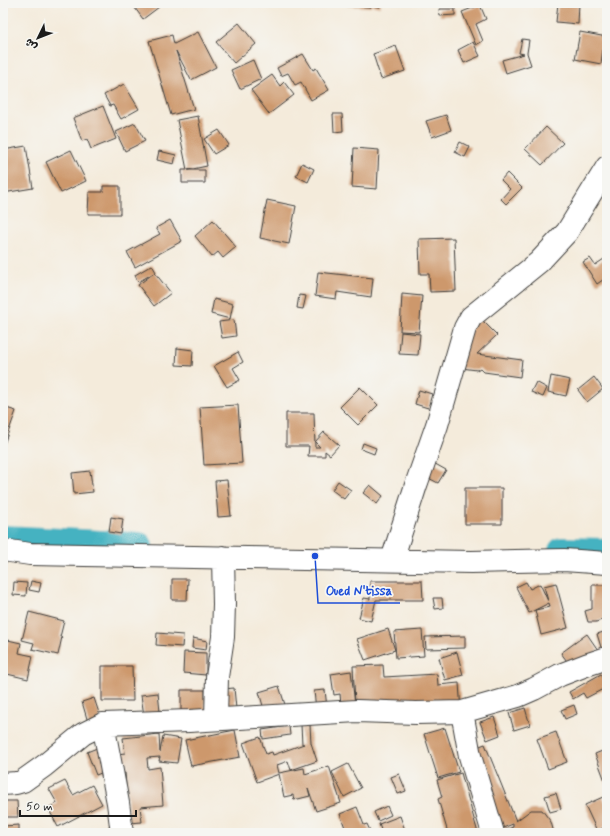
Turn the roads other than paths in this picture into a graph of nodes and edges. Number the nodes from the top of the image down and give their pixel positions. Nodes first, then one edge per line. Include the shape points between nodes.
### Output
1 (607, 167) edge
2 (3, 550) edge
3 (223, 557) junction
4 (392, 560) junction
5 (607, 563) edge
6 (607, 658) edge
7 (462, 712) junction
8 (216, 719) junction
9 (103, 724) junction
10 (3, 784) edge
11 (122, 833) edge
12 (493, 833) edge

1 - 4 street via 567,232 539,262 468,322
2 - 3 street via 30,554
3 - 4 street
3 - 8 street via 223,630 217,677
4 - 5 street via 564,560
6 - 7 street via 560,675 518,696
7 - 8 street via 357,711
7 - 12 street via 470,756
8 - 9 street
9 - 10 street via 83,734 23,781
9 - 11 street

